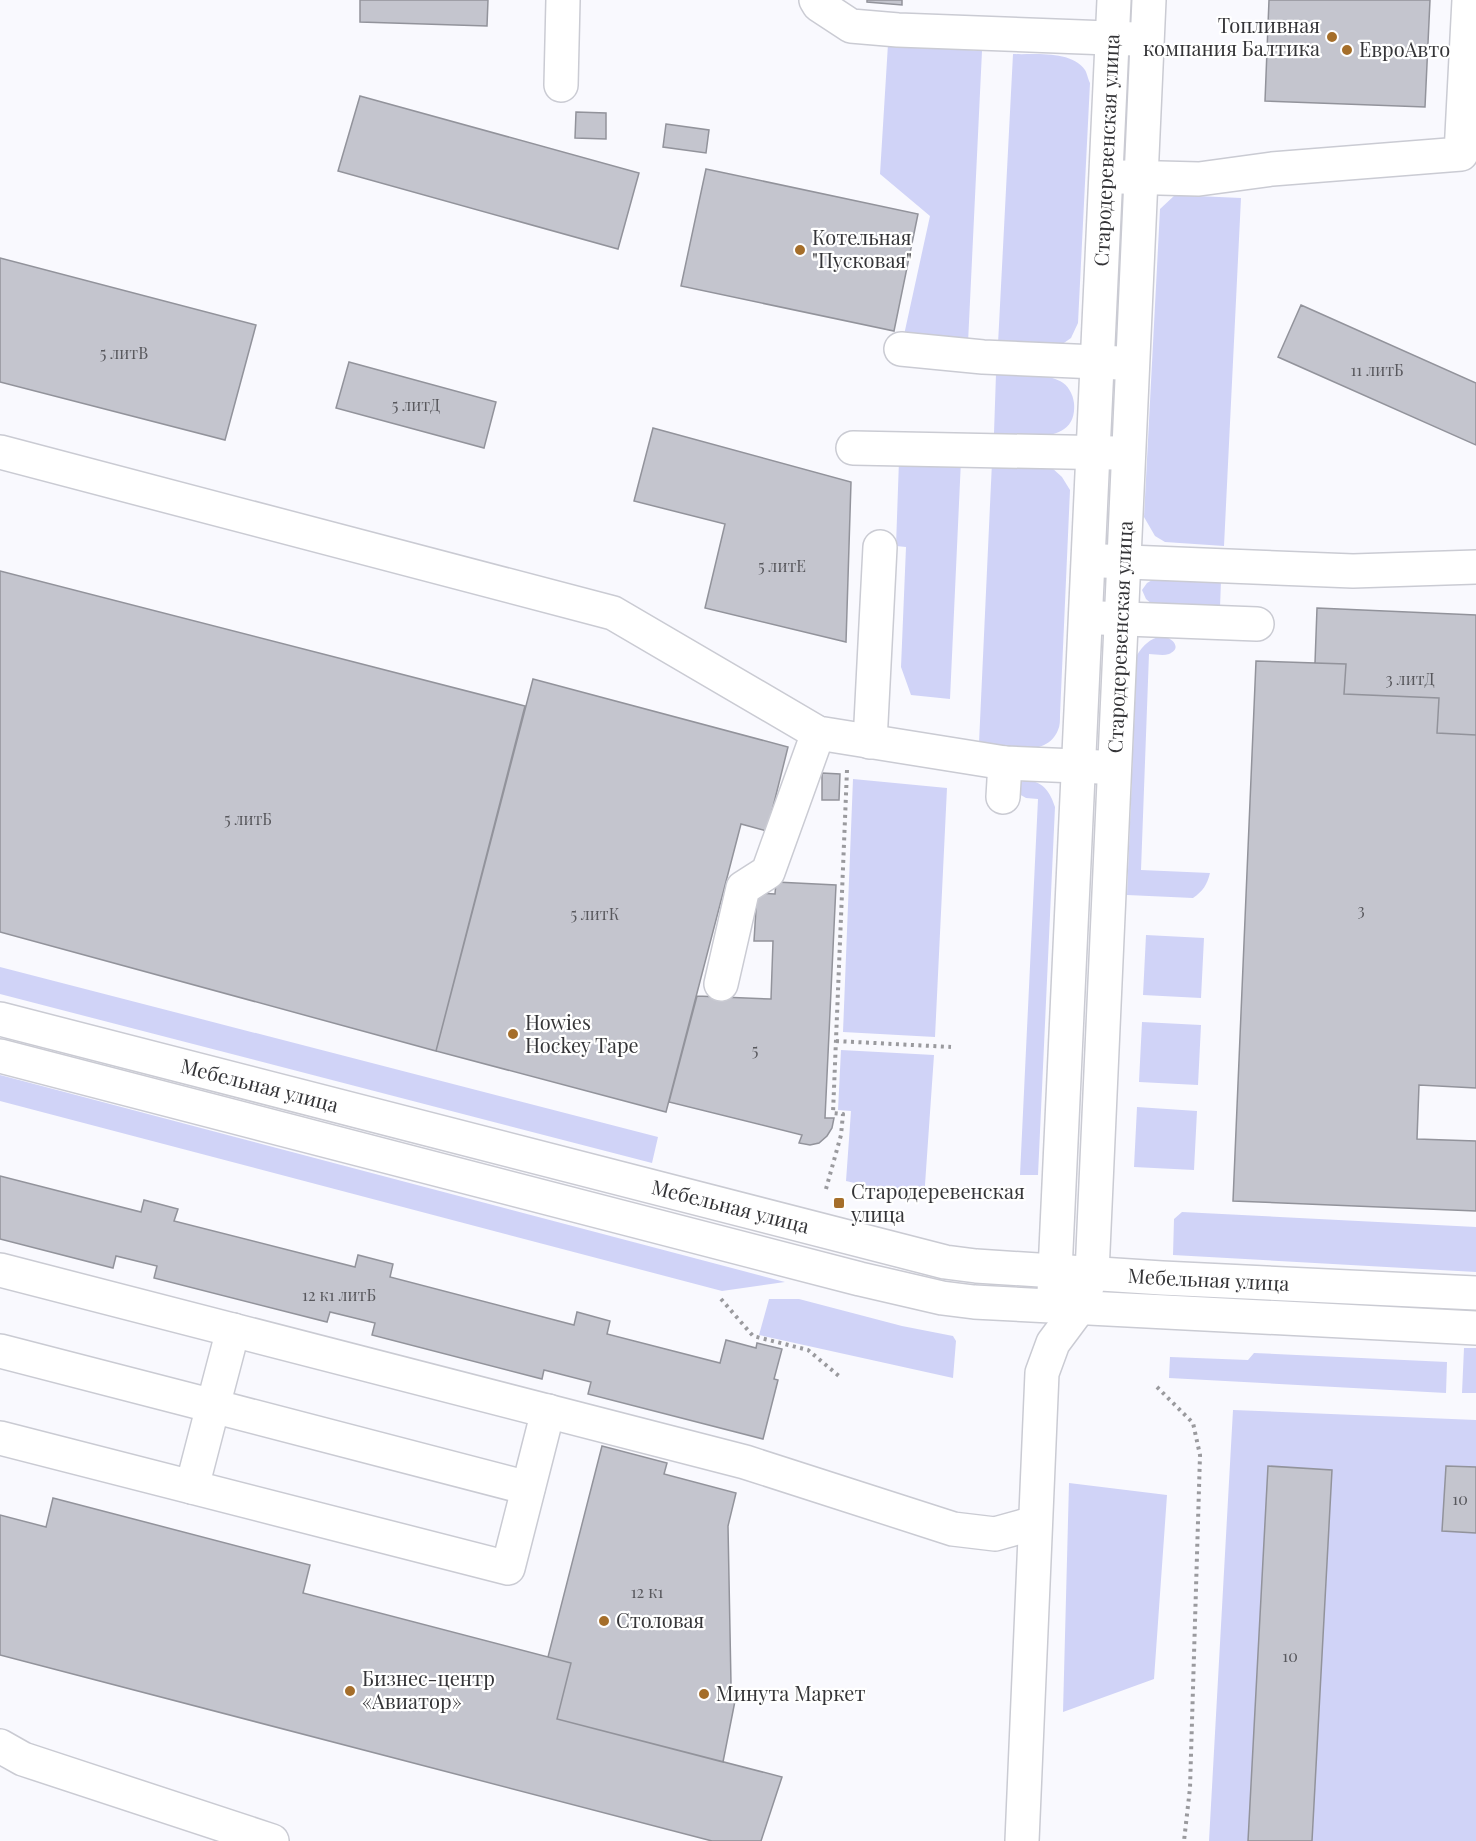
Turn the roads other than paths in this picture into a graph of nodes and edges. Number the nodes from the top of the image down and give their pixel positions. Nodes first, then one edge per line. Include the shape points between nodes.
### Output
1 (563, 0) edge
2 (816, 0) edge
3 (1114, 0) edge
4 (1149, 0) edge
5 (1469, 0) edge
6 (1112, 38) junction
7 (1147, 39) junction
8 (561, 85) dead end
9 (1106, 177) junction
10 (1141, 178) junction
11 (901, 349) dead end
12 (1097, 362) junction
13 (1133, 364) junction
14 (853, 448) dead end
15 (0, 452) edge
16 (1093, 453) junction
17 (1128, 454) junction
18 (880, 547) dead end
19 (1088, 561) junction
20 (1124, 562) junction
21 (1476, 567) edge
22 (1085, 617) junction
23 (1121, 619) junction
24 (1257, 624) dead end
25 (818, 733) junction
26 (870, 742) junction
27 (1005, 763) junction
28 (1078, 766) junction
29 (1114, 768) junction
30 (1003, 797) dead end
31 (721, 984) dead end
32 (0, 1019) edge
33 (0, 1056) edge
34 (0, 1270) edge
35 (1055, 1271) junction
36 (1092, 1273) junction
37 (1476, 1293) edge
38 (1066, 1307) junction
39 (1476, 1328) edge
40 (233, 1330) junction
41 (0, 1351) edge
42 (213, 1406) junction
43 (548, 1411) junction
44 (0, 1438) edge
45 (192, 1487) junction
46 (528, 1488) junction
47 (1035, 1523) junction
48 (0, 1746) edge
49 (272, 1841) edge
50 (1022, 1841) edge

1 - 8 street
2 - 6 street via 852,26
3 - 6 street, Стародеревенская улица
4 - 7 street, Стародеревенская улица
5 - 10 street via 1461,154 1272,169 1199,179
6 - 7 street
6 - 9 street, Стародеревенская улица
7 - 10 street, Стародеревенская улица
9 - 10 street
9 - 12 street, Стародеревенская улица
10 - 13 street, Стародеревенская улица
11 - 12 street
12 - 13 street
12 - 16 street, Стародеревенская улица
13 - 17 street, Стародеревенская улица
14 - 16 street
15 - 25 street via 613,613
16 - 17 street
16 - 19 street, Стародеревенская улица
17 - 20 street, Стародеревенская улица
18 - 26 street
19 - 20 street
19 - 22 street, Стародеревенская улица
20 - 21 street via 1353,571
20 - 23 street, Стародеревенская улица
22 - 23 street
22 - 28 street, Стародеревенская улица
23 - 24 street
23 - 29 street, Стародеревенская улица
25 - 26 street
25 - 31 street via 768,873 743,888
26 - 27 street
27 - 28 street
27 - 30 street
28 - 29 street
28 - 35 street, Стародеревенская улица
29 - 36 street, Стародеревенская улица
32 - 35 street, Мебельная улица via 918,1256 976,1266
33 - 38 street, Мебельная улица via 910,1291 974,1302
34 - 40 street
35 - 36 street, Мебельная улица
35 - 38 street, Стародеревенская улица
36 - 37 street, Мебельная улица
36 - 38 street, Стародеревенская улица
38 - 39 street, Мебельная улица
38 - 47 street, Стародеревенская улица via 1042,1373
40 - 42 street
40 - 43 street
41 - 42 street
42 - 45 street
42 - 46 street
43 - 46 street
43 - 47 street via 745,1461 953,1529 995,1534
44 - 45 street
45 - 46 street via 508,1568
47 - 50 street, Стародеревенская улица
48 - 49 street via 23,1759

